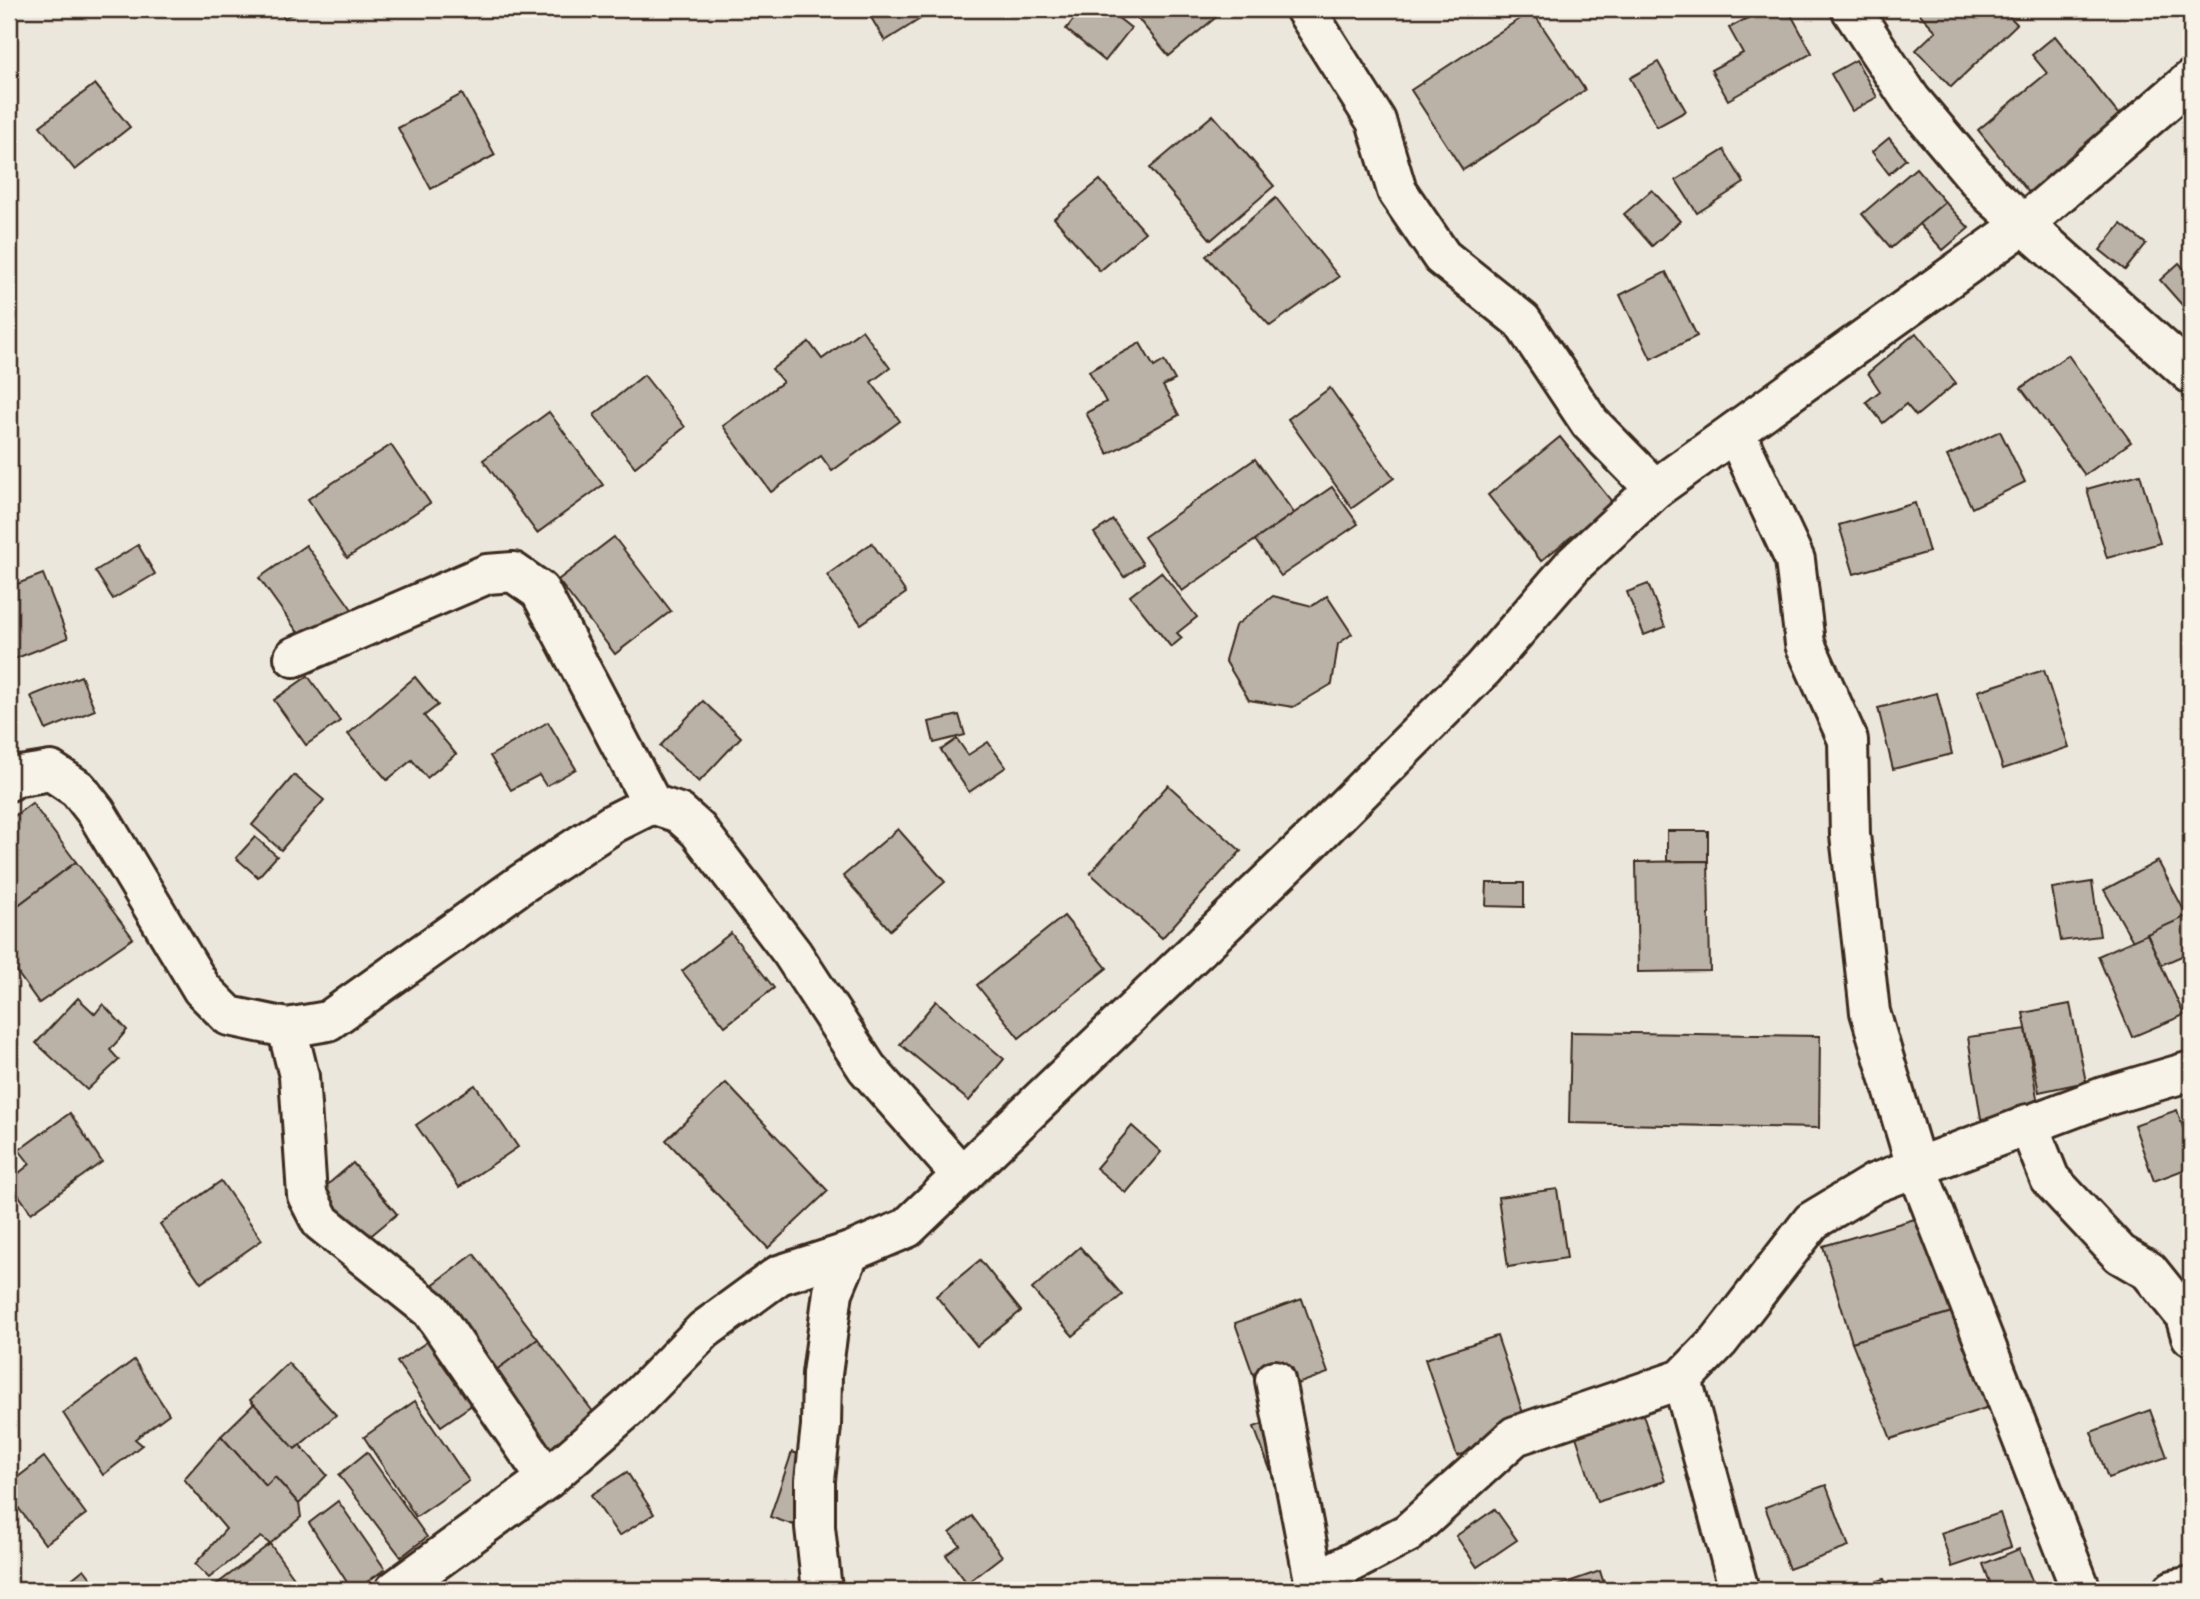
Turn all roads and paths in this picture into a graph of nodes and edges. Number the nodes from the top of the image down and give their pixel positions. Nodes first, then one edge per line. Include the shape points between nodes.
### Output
1 (1305, 9) edge
2 (1851, 9) edge
3 (2191, 80) edge
4 (2024, 224) junction
5 (2191, 374) edge
6 (1735, 432) junction
7 (1655, 489) junction
8 (294, 657) dead end
9 (9, 781) edge
10 (652, 804) junction
11 (287, 1028) junction
12 (2191, 1071) edge
13 (2028, 1124) junction
14 (1916, 1166) junction
15 (962, 1176) junction
16 (850, 1252) junction
17 (2191, 1336) edge
18 (1682, 1379) junction
19 (1275, 1380) dead end
20 (547, 1479) junction
21 (1315, 1586) edge
22 (2191, 1586) edge
23 (395, 1590) edge
24 (822, 1590) edge
25 (1739, 1590) edge
26 (2081, 1590) edge
27 (2173, 1590) edge

1 - 7 street via 1376,121 1397,191 1441,257 1522,321 1590,423
2 - 4 street via 1911,100 1990,194
3 - 4 street
4 - 5 street
4 - 6 street
6 - 7 street
6 - 14 street via 1795,560 1805,644 1848,740 1850,835 1870,1012
7 - 15 street via 1573,565 1483,669 1311,842
8 - 10 street via 488,574 513,572 540,591
9 - 11 street via 51,771 78,789 202,989 229,1016
10 - 11 street via 614,823 521,884 328,1021
10 - 15 street via 679,813 698,830 792,953 867,1068
11 - 20 street via 299,1076 307,1195 321,1222 431,1310
12 - 13 street
13 - 14 street
13 - 17 street via 2050,1179 2120,1254 2149,1271 2185,1316
14 - 18 street via 1875,1183 1812,1220 1719,1341
14 - 26 street
15 - 16 street via 906,1228
16 - 20 street via 779,1275 704,1330 628,1408
16 - 24 street via 833,1292 822,1374 814,1480
18 - 21 street via 1515,1436 1408,1532
18 - 25 street
19 - 21 street
20 - 23 street
22 - 27 street

